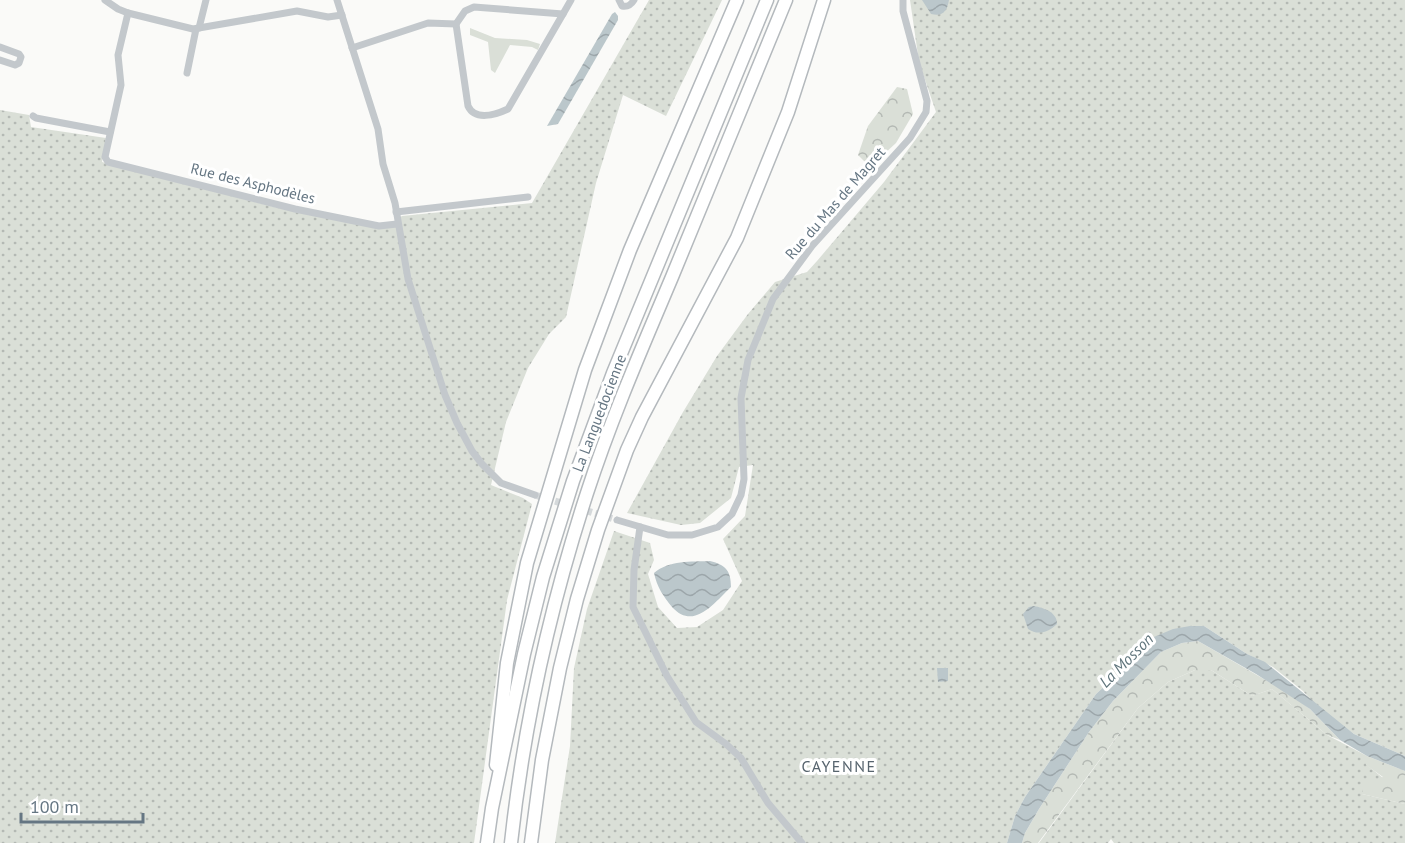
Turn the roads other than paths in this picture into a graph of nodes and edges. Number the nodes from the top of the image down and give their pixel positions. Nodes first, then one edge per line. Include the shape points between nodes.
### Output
1 (105, 0) edge
2 (206, 0) edge
3 (338, 0) edge
4 (571, 0) edge
5 (619, 0) edge
6 (634, 0) edge
7 (737, 0) edge
8 (767, 0) edge
9 (786, 0) edge
10 (824, 0) edge
11 (903, 0) edge
12 (128, 13) junction
13 (563, 14) junction
14 (342, 15) junction
15 (456, 24) junction
16 (198, 28) junction
17 (0, 47) edge
18 (352, 48) junction
19 (0, 60) edge
20 (187, 73) dead end
21 (33, 116) dead end
22 (110, 132) junction
23 (528, 197) dead end
24 (396, 212) junction
25 (397, 224) junction
26 (535, 495) tunnel mouth
27 (617, 520) tunnel mouth
28 (640, 527) junction
29 (492, 808) junction
30 (487, 843) edge
31 (511, 843) edge
32 (531, 843) edge
33 (802, 843) edge

1 - 12 street
2 - 16 street
3 - 14 street
4 - 13 street
5 - 6 street via 627,7
7 - 29 highway via 630,250 585,370 545,501 527,563 507,663
8 - 29 highway, La Languedocienne via 581,458 534,613
9 - 31 highway, La Languedocienne via 626,387 588,491 539,670
10 - 32 highway via 789,112 737,238 642,417 598,530 560,669
11 - 28 street, Rue du Mas de Magret via 927,101 926,112 910,138 812,246 773,299 748,360 743,384 744,479 732,514 718,527 692,536 668,535
12 - 16 street
12 - 22 street via 118,56 121,85
13 - 15 street via 474,7 465,11
13 - 15 street via 508,109 482,116 468,106
14 - 16 street via 328,17 297,11
14 - 18 street
15 - 18 street via 429,23
16 - 20 street
17 - 19 street via 21,57 15,65
18 - 24 street via 378,129
21 - 22 street
22 - 25 street, Rue des Asphodèles via 105,157 108,162 273,204 379,226
23 - 24 street
24 - 25 street
25 - 26 street via 408,279 457,423 472,452 501,483
27 - 28 street, Rue du Mas de Magret
28 - 33 street via 633,607 667,676 696,722 741,758 768,803
29 - 30 highway, La Languedocienne

